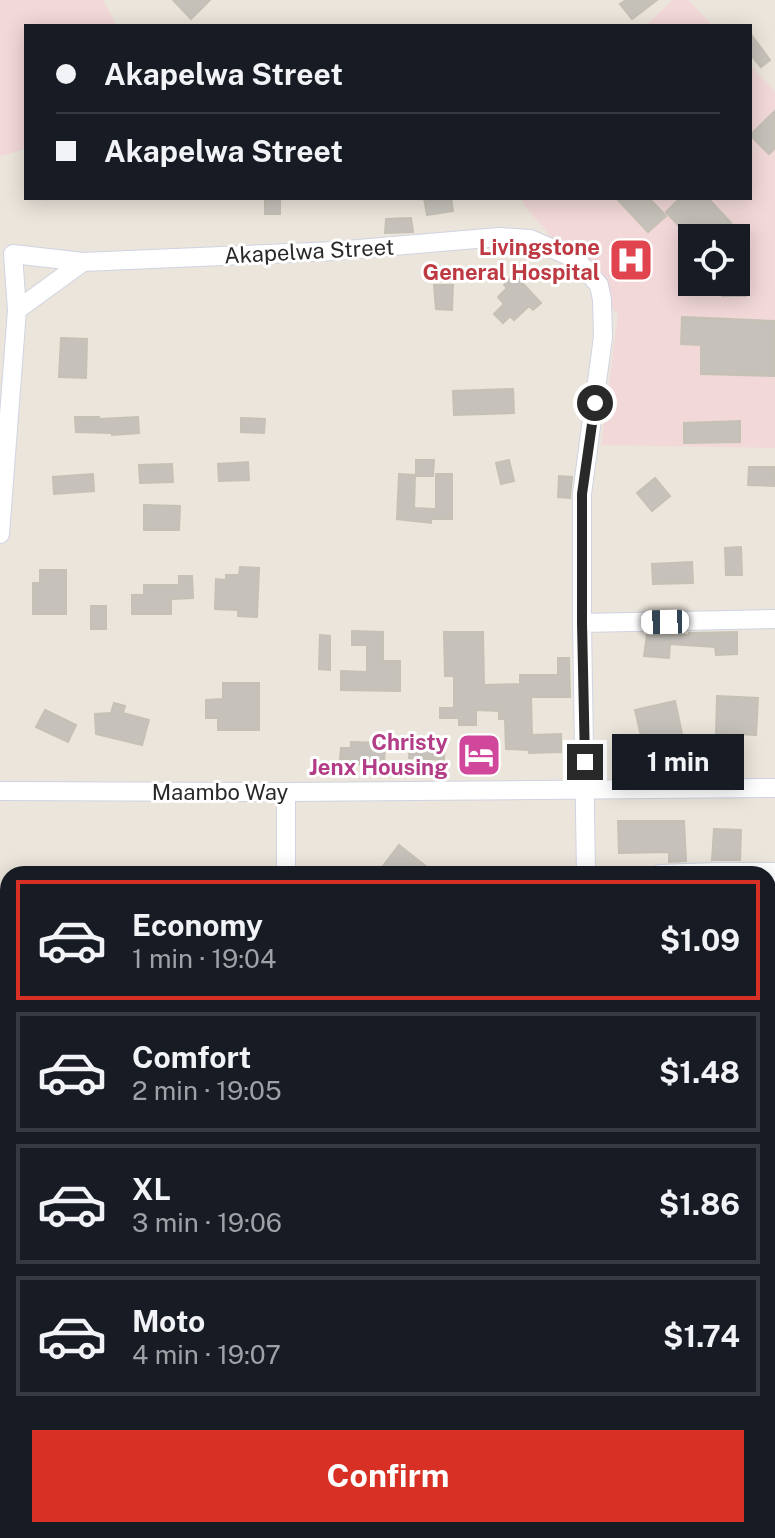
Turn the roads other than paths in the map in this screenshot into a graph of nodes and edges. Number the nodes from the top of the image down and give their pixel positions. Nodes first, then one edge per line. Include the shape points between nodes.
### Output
1 (83, 262) junction
2 (17, 310) junction
3 (0, 534) edge
4 (775, 619) edge
5 (582, 623) junction
6 (775, 788) edge
7 (586, 790) junction
8 (0, 791) edge
9 (286, 792) junction
10 (286, 866) edge
11 (586, 866) edge

1 - 2 street
1 - 2 street, Akapelwa Street via 13,254
1 - 5 street, Akapelwa Street via 335,251 499,237 530,239 576,259 599,285 603,337 582,494
2 - 3 street
4 - 5 street
5 - 7 street, Akapelwa Street
6 - 7 street, Maambo Way
7 - 9 street, Maambo Way
7 - 11 street, Akapelwa Street
8 - 9 street, Maambo Way
9 - 10 street

